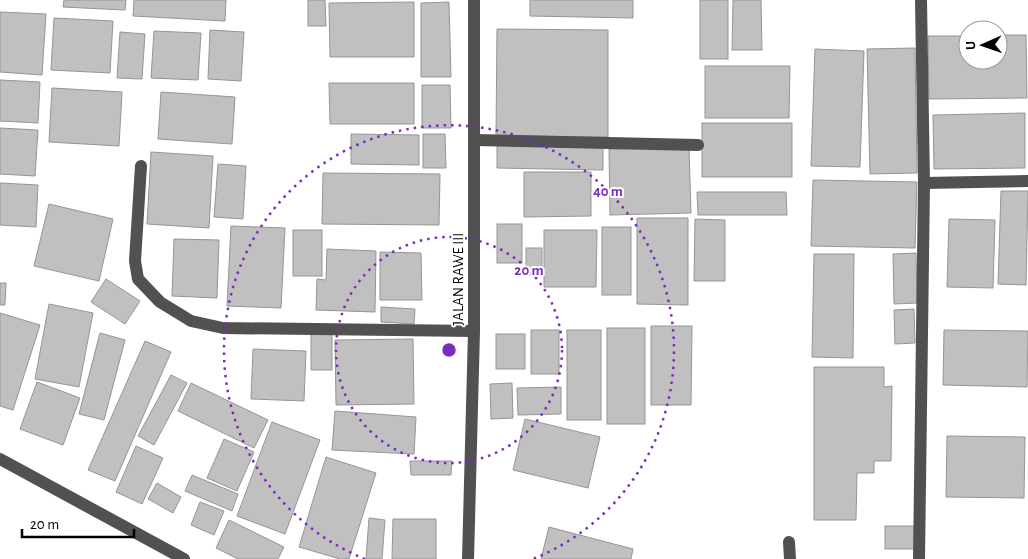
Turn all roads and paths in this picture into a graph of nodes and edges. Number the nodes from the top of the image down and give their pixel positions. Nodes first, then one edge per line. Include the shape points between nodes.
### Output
1 (474, 0) edge
2 (921, 0) edge
3 (475, 140) junction
4 (698, 145) dead end
5 (140, 166) dead end
6 (1028, 181) edge
7 (924, 183) junction
8 (474, 331) junction
9 (0, 459) edge
10 (789, 542) dead end
11 (184, 559) edge
12 (468, 559) edge
13 (790, 559) edge
14 (919, 559) edge

1 - 3 street, JALAN RAWE III
2 - 7 street
3 - 4 street
3 - 8 street, JALAN RAWE III
5 - 8 street via 135,261 138,279 160,302 191,321 223,328
6 - 7 street
7 - 14 street
8 - 12 street, JALAN RAWE III
9 - 11 street
10 - 13 street

